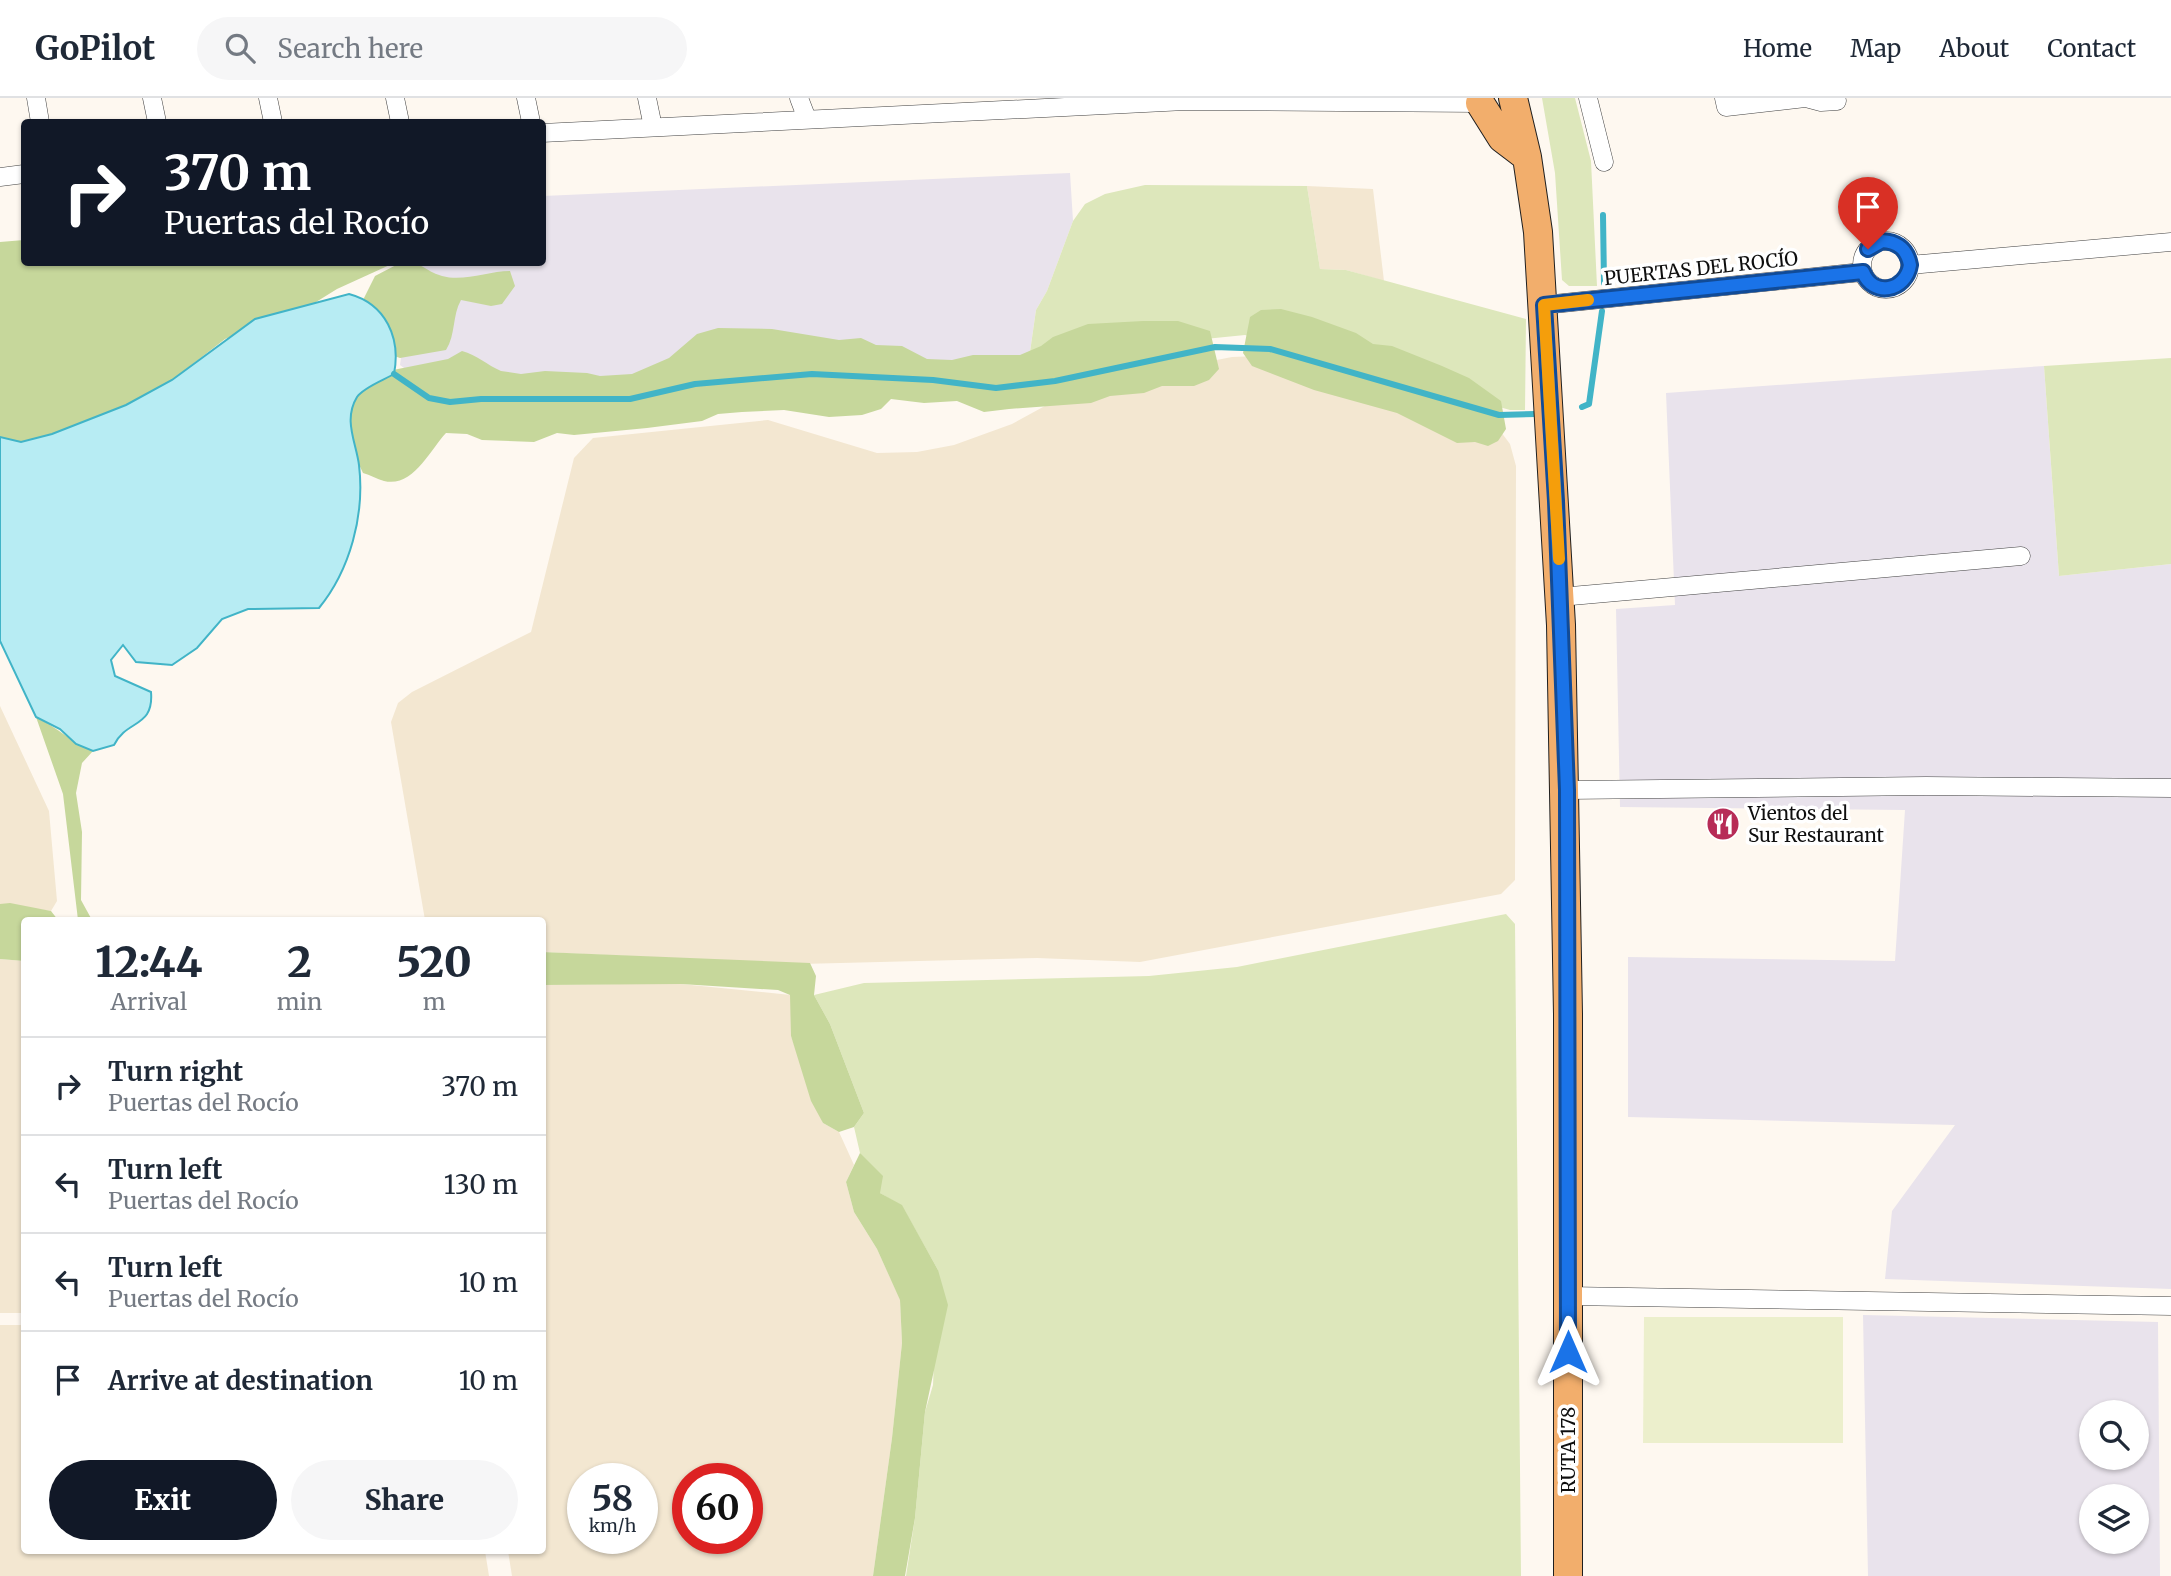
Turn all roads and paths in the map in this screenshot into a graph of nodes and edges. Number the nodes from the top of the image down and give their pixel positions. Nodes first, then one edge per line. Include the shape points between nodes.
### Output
1 (36, 98) edge
2 (152, 98) edge
3 (268, 98) edge
4 (395, 98) edge
5 (526, 98) edge
6 (647, 98) edge
7 (799, 98) edge
8 (1513, 98) edge
9 (1588, 98) edge
10 (1724, 98) edge
11 (1806, 98) edge
12 (1346, 100) edge
13 (1837, 101) dead end
14 (1072, 102) edge
15 (1480, 103) joint
16 (935, 105) edge
17 (40, 119) edge
18 (156, 119) edge
19 (272, 119) edge
20 (399, 119) edge
21 (530, 119) edge
22 (807, 119) junction
23 (653, 127) junction
24 (546, 133) edge
25 (1527, 158) junction
26 (1604, 162) dead end
27 (21, 174) edge
28 (0, 177) edge
29 (2171, 242) edge
30 (1910, 265) junction
31 (1863, 272) junction
32 (1544, 305) junction
33 (2021, 556) dead end
34 (1560, 597) junction
35 (2171, 788) edge
36 (1567, 790) junction
37 (1567, 1296) junction
38 (2171, 1306) edge
39 (1568, 1576) edge

1 - 17 street
2 - 18 street
3 - 19 street
4 - 20 street
5 - 21 street
6 - 23 street
7 - 22 street
8 - 25 main road, RUTA 178
9 - 26 street
10 - 11 street via 1726,107
11 - 13 street
12 - 14 street
12 - 15 street
14 - 16 street
15 - 25 main road via 1502,138
16 - 22 street
22 - 23 street
23 - 24 street
25 - 32 main road, RUTA 178
27 - 28 street
29 - 30 street
30 - 31 street via 1903,282 1886,289 1869,283
30 - 31 street via 1898,244 1882,241 1863,256
31 - 32 street, PUERTAS DEL ROCÍO
32 - 34 main road, RUTA 178
33 - 34 street
34 - 36 main road, RUTA 178
35 - 36 street
36 - 37 main road, RUTA 178
37 - 38 street
37 - 39 main road, RUTA 178

